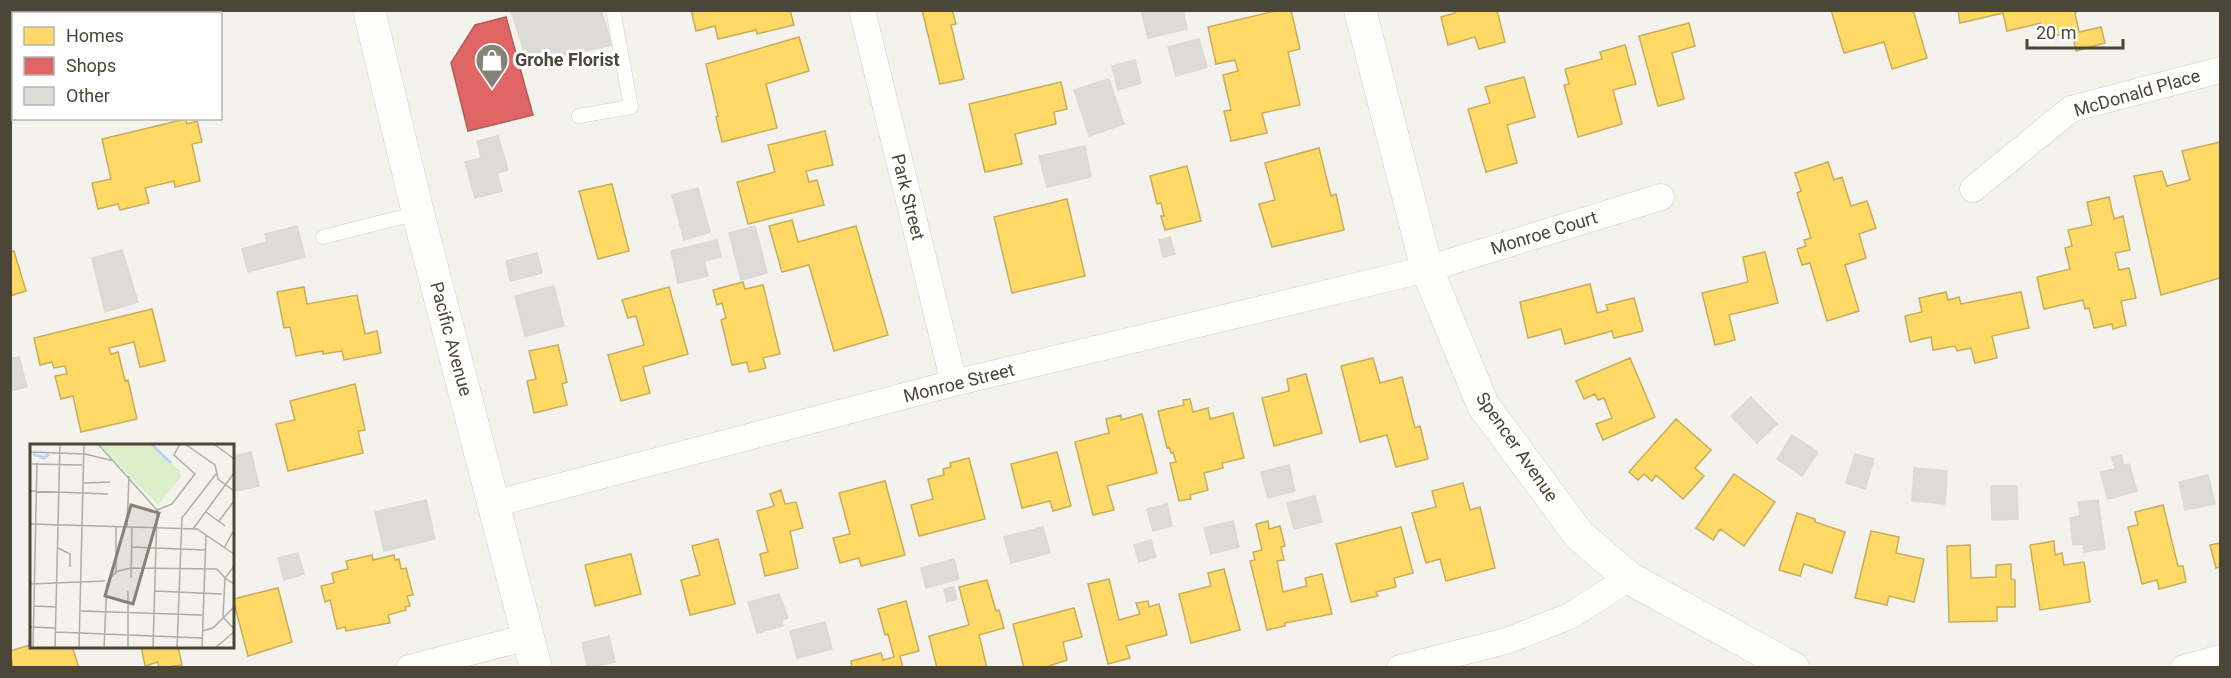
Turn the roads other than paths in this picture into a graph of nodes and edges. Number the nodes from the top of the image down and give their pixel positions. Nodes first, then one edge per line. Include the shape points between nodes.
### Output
1 (369, 10) edge
2 (613, 10) edge
3 (862, 10) edge
4 (1360, 10) edge
5 (2220, 70) edge
6 (579, 116) dead end
7 (1973, 189) dead end
8 (1661, 197) dead end
9 (418, 213) junction
10 (323, 237) dead end
11 (1427, 270) junction
12 (954, 383) junction
13 (493, 504) junction
14 (1629, 578) junction
15 (528, 637) junction
16 (2220, 658) edge
17 (409, 668) edge
18 (536, 668) edge
19 (1400, 668) edge
20 (1793, 668) edge
21 (2184, 668) edge

1 - 9 street, Pacific Avenue
2 - 6 lane via 631,107
3 - 12 street, Park Street
4 - 11 street, Spencer Avenue
5 - 7 street, McDonald Place via 2071,109
8 - 11 street, Monroe Court
9 - 10 lane
9 - 13 street, Pacific Avenue
11 - 12 street, Monroe Street
11 - 14 street, Spencer Avenue via 1483,405 1579,535
12 - 13 street, Monroe Street
13 - 15 street, Pacific Avenue
14 - 19 street via 1572,615 1506,641
14 - 20 street, Spencer Avenue
15 - 17 street
15 - 18 street, Pacific Avenue
16 - 21 street

